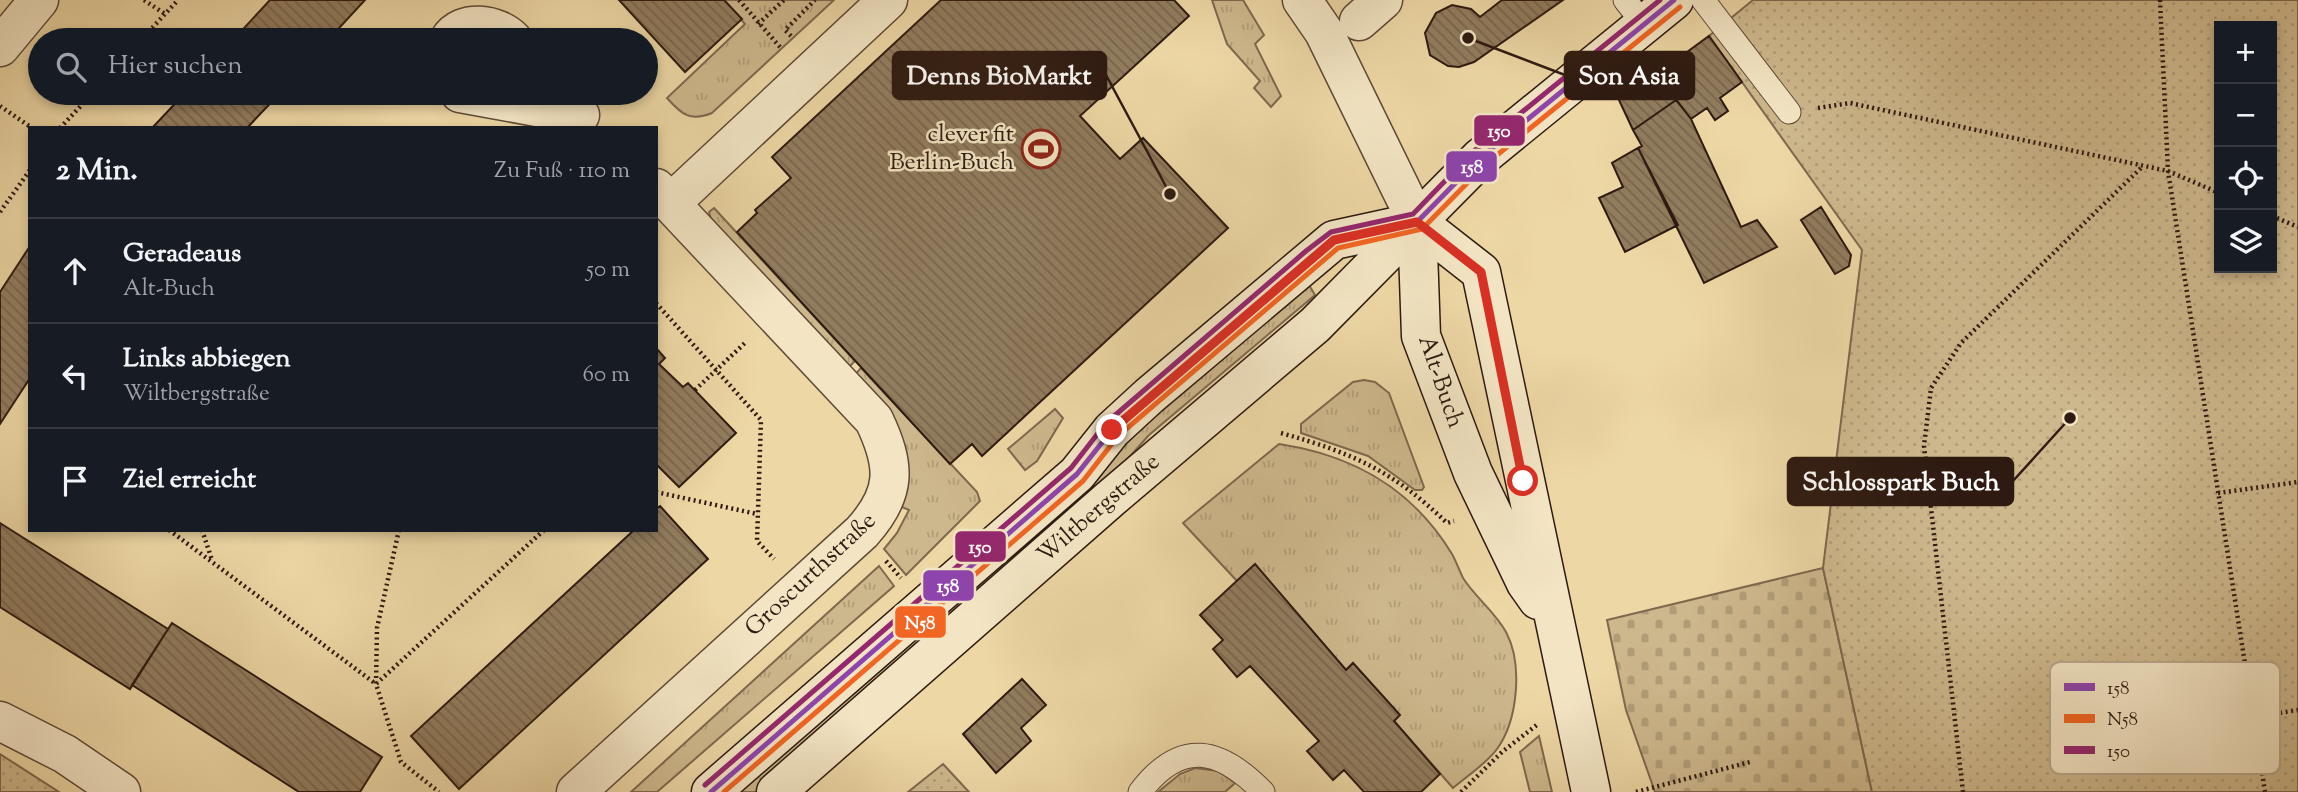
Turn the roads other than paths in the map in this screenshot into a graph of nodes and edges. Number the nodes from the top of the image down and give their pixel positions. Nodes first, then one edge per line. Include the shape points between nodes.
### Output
1 (39, 0) edge
2 (888, 0) edge
3 (1302, 0) edge
4 (1674, 0) edge
5 (1703, 0) edge
6 (1634, 12) edge
7 (464, 28) edge
8 (495, 28) edge
9 (0, 47) edge
10 (534, 105) edge
11 (577, 112) edge
12 (1789, 112) road end
13 (664, 195) edge
14 (1417, 222) junction
15 (1554, 622) junction
16 (0, 721) edge
17 (121, 792) edge
18 (576, 792) edge
19 (711, 792) edge
20 (776, 792) edge
21 (1140, 792) edge
22 (1263, 792) edge
23 (1591, 792) edge

1 - 9 main road
2 - 13 main road, Groscurthstraße
3 - 14 main road via 1330,42
4 - 6 main road, Wiltbergstraße
5 - 12 lane
6 - 14 main road, Wiltbergstraße
7 - 8 main road
10 - 11 main road
13 - 18 main road, Groscurthstraße via 874,420 888,449 890,482 880,512 862,532
14 - 15 main road, Alt-Buch via 1421,336 1490,509 1526,583
14 - 15 main road, Alt-Buch via 1481,272
14 - 19 main road, Wiltbergstraße via 1334,240 1149,396 1112,430 1077,474
14 - 20 main road, Wiltbergstraße via 1315,324
15 - 23 main road, Alt-Buch
16 - 17 main road via 65,754
21 - 22 lane via 1168,764 1204,754 1233,764

